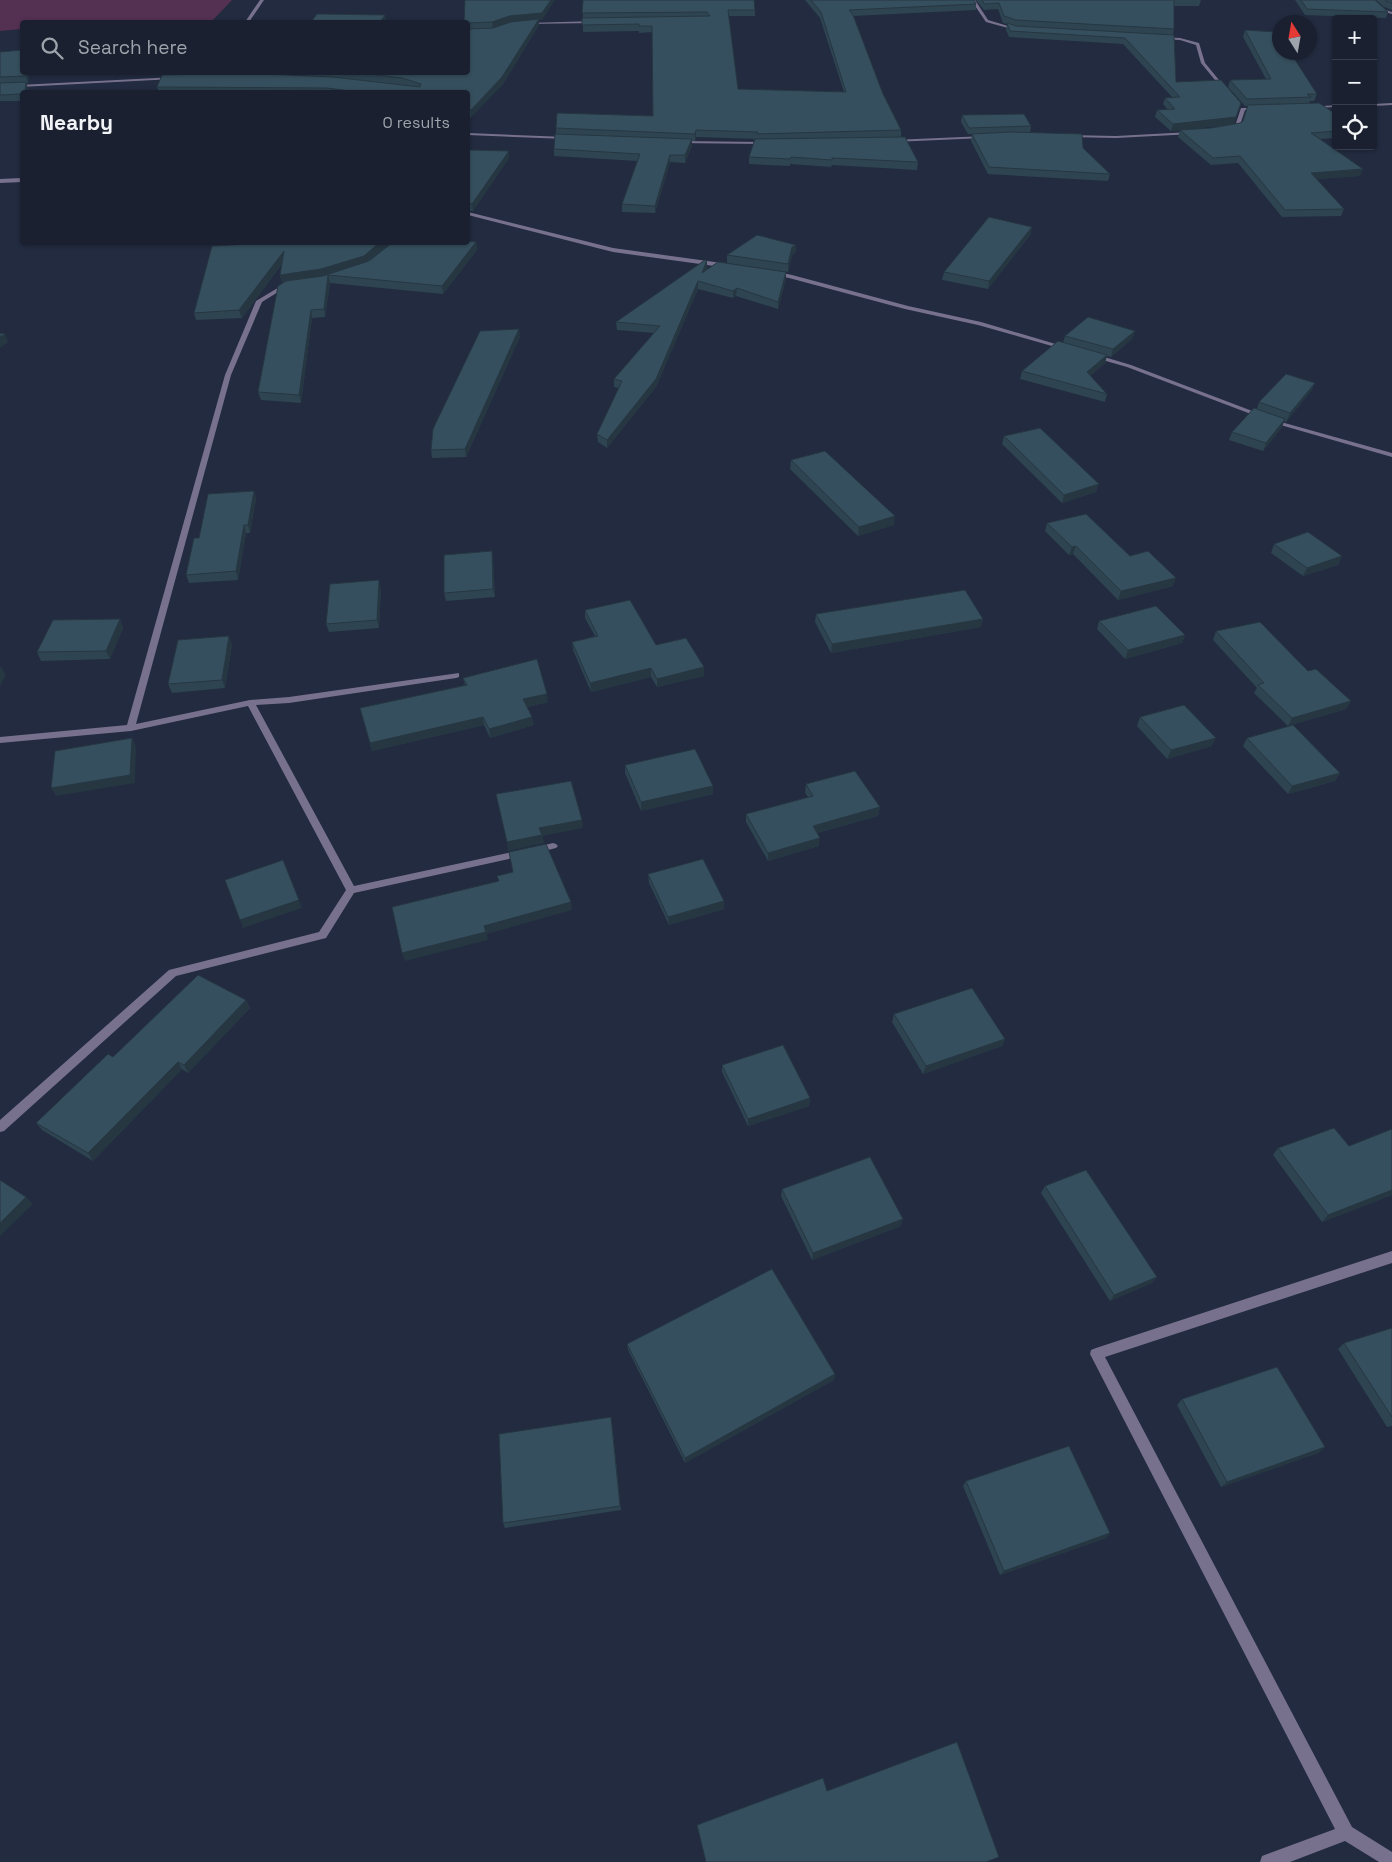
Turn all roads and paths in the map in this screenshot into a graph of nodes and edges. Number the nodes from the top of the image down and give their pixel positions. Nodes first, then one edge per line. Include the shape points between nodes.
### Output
1 (262, 0) edge
2 (973, 0) edge
3 (1371, 0) edge
4 (1392, 13) edge
5 (248, 20) edge
6 (601, 22) edge
7 (519, 24) edge
8 (1025, 30) edge
9 (1151, 37) edge
10 (177, 78) edge
11 (0, 87) edge
12 (1232, 96) edge
13 (1237, 103) edge
14 (1392, 104) edge
15 (1377, 105) edge
16 (1332, 106) edge
17 (1308, 107) edge
18 (1271, 108) edge
19 (1243, 109) junction
20 (1218, 130) edge
21 (1200, 132) edge
22 (470, 134) edge
23 (991, 136) edge
24 (1058, 136) edge
25 (576, 138) edge
26 (675, 142) edge
27 (884, 142) edge
28 (771, 143) edge
29 (20, 180) edge
30 (0, 181) edge
31 (470, 214) edge
32 (733, 267) edge
33 (762, 271) edge
34 (295, 284) edge
35 (1073, 350) edge
36 (1082, 353) edge
37 (1392, 455) edge
38 (456, 675) dead end
39 (250, 703) junction
40 (131, 728) junction
41 (0, 740) edge
42 (553, 846) dead end
43 (351, 890) junction
44 (0, 1127) edge
45 (1392, 1258) edge
46 (1346, 1833) junction
47 (1392, 1861) edge
48 (1268, 1862) edge

1 - 5 street
2 - 8 street via 987,21
3 - 4 street via 1382,10
6 - 7 street
9 - 12 street via 1198,44 1203,63
10 - 11 street
13 - 19 street
14 - 15 street
16 - 17 street
18 - 19 street
19 - 20 street via 1236,127
21 - 24 street via 1116,137
22 - 25 street
23 - 27 street
26 - 28 street
29 - 30 street
31 - 32 street via 613,250
33 - 35 street via 979,323
34 - 40 street via 285,285 259,301 228,375
36 - 37 street via 1129,366 1279,424
38 - 39 street
39 - 40 street
39 - 43 street
40 - 41 street
42 - 43 street
43 - 44 street via 322,934 173,972
45 - 46 street via 1096,1354
46 - 47 street
46 - 48 street

